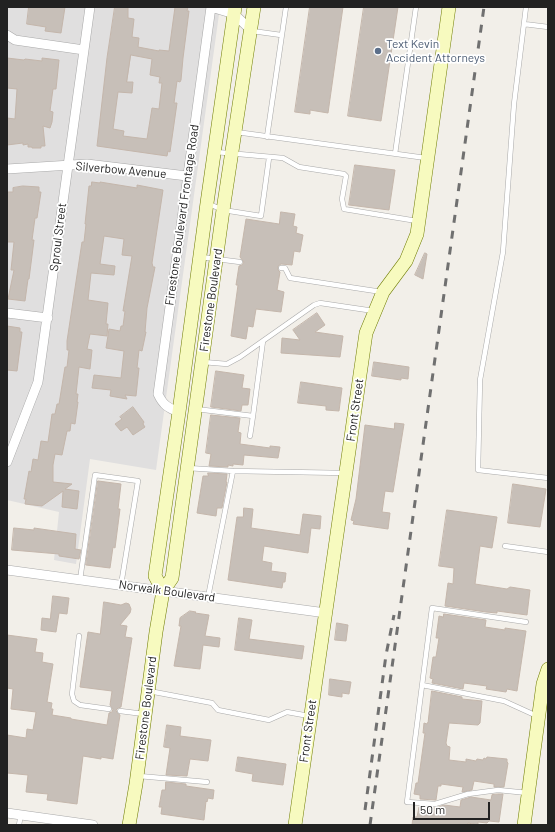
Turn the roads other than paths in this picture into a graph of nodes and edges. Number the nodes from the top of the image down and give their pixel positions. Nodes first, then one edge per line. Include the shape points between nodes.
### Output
1 (90, 7) edge
2 (211, 7) edge
3 (254, 7) edge
4 (286, 7) edge
5 (416, 7) edge
6 (449, 7) edge
7 (526, 7) edge
8 (234, 10) edge
9 (524, 24) junction
10 (548, 28) edge
11 (251, 30) junction
12 (7, 35) edge
13 (282, 35) junction
14 (84, 50) junction
15 (236, 132) junction
16 (267, 137) junction
17 (214, 151) junction
18 (232, 154) junction
19 (394, 154) junction
20 (268, 158) junction
21 (428, 158) junction
22 (68, 165) junction
23 (7, 169) edge
24 (187, 176) junction
25 (206, 203) junction
26 (223, 210) junction
27 (419, 222) junction
28 (200, 257) junction
29 (217, 259) junction
30 (240, 262) dead end
31 (281, 268) dead end
32 (383, 292) junction
33 (375, 311) junction
34 (7, 313) edge
35 (48, 318) junction
36 (263, 341) junction
37 (203, 362) junction
38 (196, 409) junction
39 (180, 412) junction
40 (253, 416) junction
41 (7, 432) edge
42 (17, 433) junction
43 (250, 436) dead end
44 (7, 462) edge
45 (188, 468) junction
46 (234, 471) junction
47 (345, 473) junction
48 (548, 478) edge
49 (505, 546) dead end
50 (548, 552) edge
51 (7, 570) edge
52 (80, 580) junction
53 (122, 585) junction
54 (163, 591) junction
55 (208, 597) junction
56 (326, 613) junction
57 (526, 622) dead end
58 (79, 636) dead end
59 (548, 668) edge
60 (422, 685) junction
61 (148, 691) junction
62 (110, 709) dead end
63 (120, 711) dead end
64 (145, 714) junction
65 (310, 716) junction
66 (539, 717) junction
67 (137, 775) junction
68 (207, 782) dead end
69 (529, 793) junction
70 (7, 812) edge
71 (21, 814) junction
72 (19, 825) edge
73 (93, 825) edge
74 (129, 825) edge
75 (295, 825) edge
76 (524, 825) edge

1 - 14 street, Sproul Street
2 - 8 street
2 - 24 street, Firestone Boulevard Frontage Road
3 - 11 street, Firestone Boulevard
4 - 13 lane
5 - 19 lane
6 - 21 street, Front Street
7 - 9 lane
8 - 11 street
8 - 17 street, Firestone Boulevard
9 - 10 lane
9 - 48 lane via 514,104 503,252 480,380 478,470
11 - 13 lane
11 - 15 street, Firestone Boulevard
12 - 14 street via 15,40
13 - 16 lane
14 - 22 street, Sproul Street
15 - 16 lane
15 - 18 street, Firestone Boulevard
16 - 19 lane
17 - 18 lane
17 - 25 street, Firestone Boulevard
18 - 20 lane
18 - 26 street, Firestone Boulevard
19 - 21 lane
20 - 26 lane via 261,216
20 - 27 lane via 283,158 299,167 344,174 344,209
21 - 27 street, Front Street
22 - 23 street, Silverbow Avenue
22 - 24 street, Silverbow Avenue via 87,164
22 - 35 street, Sproul Street
24 - 39 street, Firestone Boulevard Frontage Road via 158,394 166,407
25 - 26 lane
25 - 28 street, Firestone Boulevard
26 - 29 street, Firestone Boulevard
27 - 32 street, Front Street via 406,261
28 - 29 lane
28 - 39 street, Firestone Boulevard
29 - 30 lane
29 - 37 street, Firestone Boulevard
31 - 32 lane via 285,268 290,278
32 - 33 street, Front Street
33 - 36 lane via 320,303
33 - 47 street, Front Street via 366,333
34 - 35 street
35 - 42 street, Sproul Street via 38,382
36 - 37 lane via 227,364
36 - 40 lane
37 - 38 street, Firestone Boulevard
38 - 40 lane
38 - 45 street, Firestone Boulevard
39 - 54 street, Firestone Boulevard via 155,576
40 - 43 lane
41 - 42 street
42 - 44 street, Sproul Street
45 - 46 lane
45 - 54 street, Firestone Boulevard via 172,578
46 - 47 lane
46 - 55 lane
47 - 56 street, Front Street
49 - 50 lane
51 - 52 street, Norwalk Boulevard
52 - 53 street, Norwalk Boulevard
52 - 53 lane via 95,475 138,481
53 - 54 street, Norwalk Boulevard
54 - 55 street, Norwalk Boulevard
54 - 61 street, Firestone Boulevard
55 - 56 street, Norwalk Boulevard
56 - 65 street, Front Street
57 - 60 lane via 432,608
58 - 62 lane via 72,694 74,701 80,705
59 - 66 street via 543,684
60 - 66 lane via 504,702
60 - 69 lane via 407,802 435,804 468,794 498,790
61 - 64 street, Firestone Boulevard
61 - 65 lane via 212,703 218,710 269,720 287,712
63 - 64 lane
64 - 67 street, Firestone Boulevard
65 - 75 street, Front Street
66 - 69 street
67 - 68 lane
67 - 74 street, Firestone Boulevard
69 - 76 street
70 - 71 street
71 - 72 lane
71 - 73 street

